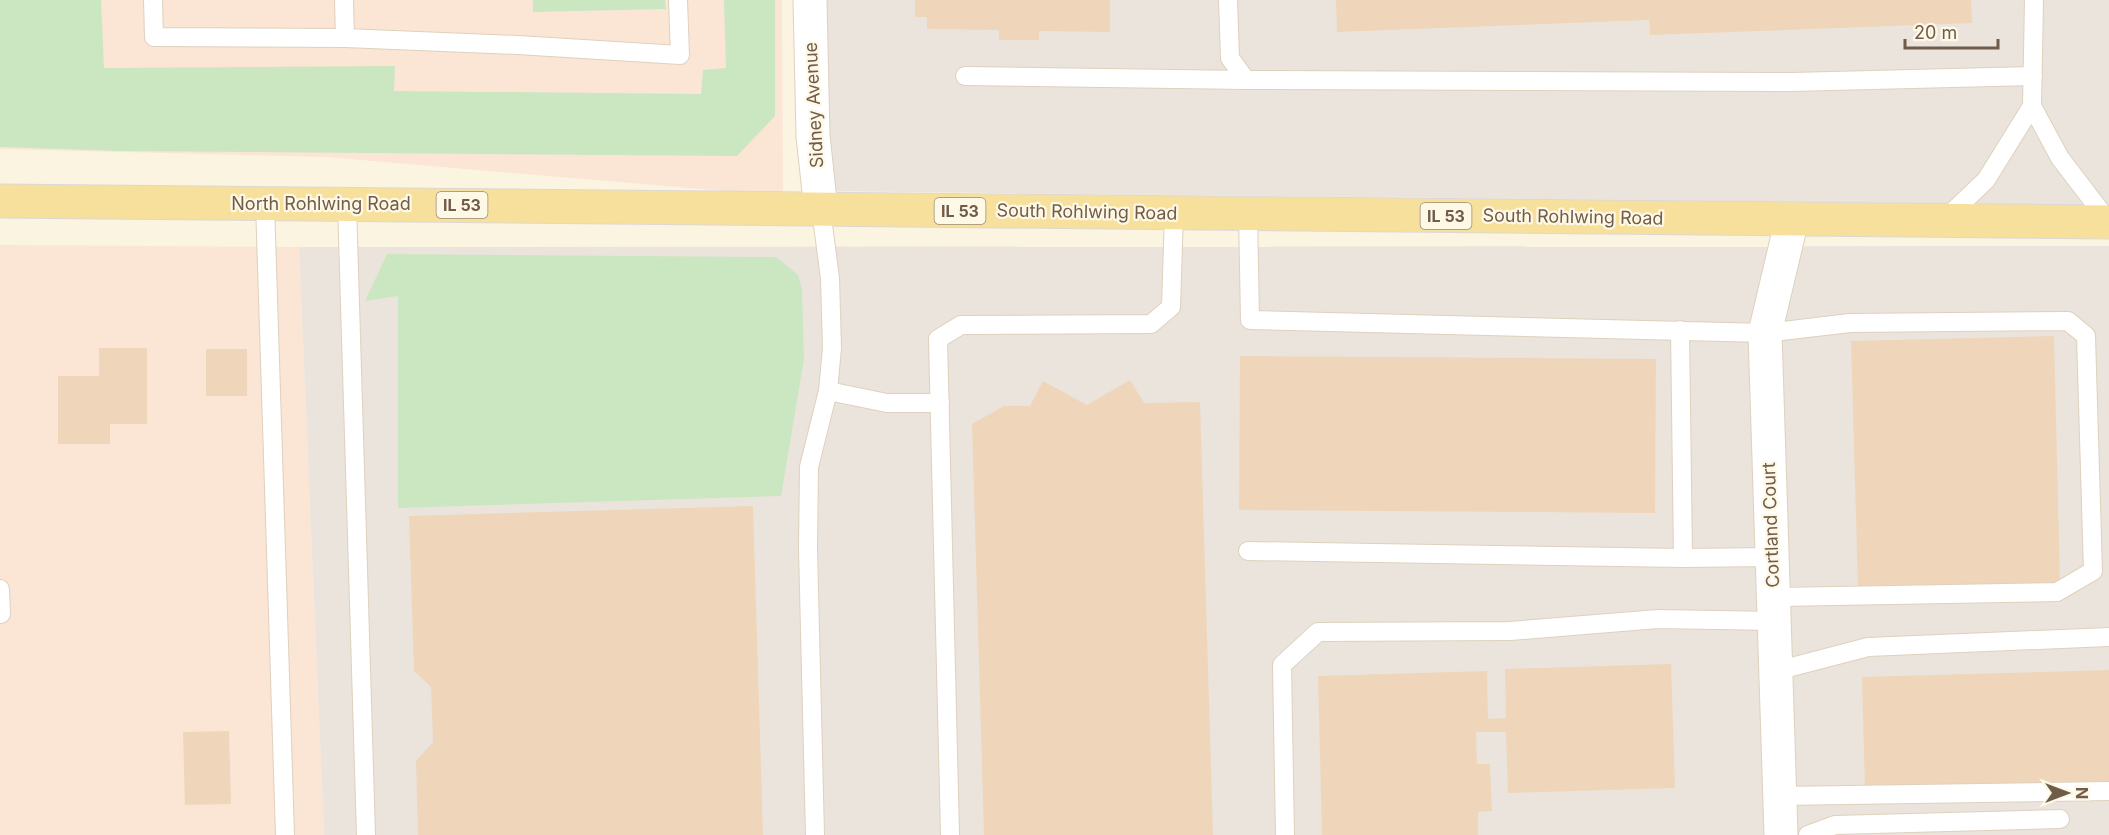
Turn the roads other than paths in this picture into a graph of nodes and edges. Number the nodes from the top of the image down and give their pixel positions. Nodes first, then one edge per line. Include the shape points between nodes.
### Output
1 (153, 0) edge
2 (344, 0) edge
3 (678, 0) edge
4 (810, 0) edge
5 (1228, 0) edge
6 (2034, 0) edge
7 (345, 38) junction
8 (965, 76) dead end
9 (2033, 76) junction
10 (1246, 80) junction
11 (2032, 106) junction
12 (0, 201) edge
13 (265, 203) junction
14 (347, 204) junction
15 (821, 210) junction
16 (1174, 213) junction
17 (1248, 214) junction
18 (1792, 219) junction
19 (1944, 220) junction
20 (2109, 222) edge
21 (1680, 330) junction
22 (1764, 333) junction
23 (828, 391) junction
24 (940, 403) junction
25 (1248, 551) dead end
26 (1771, 557) junction
27 (1683, 558) junction
28 (0, 589) edge
29 (1774, 609) junction
30 (1, 614) edge
31 (2109, 637) edge
32 (1776, 671) junction
33 (2109, 790) edge
34 (1780, 796) junction
35 (2060, 819) dead end
36 (285, 835) edge
37 (366, 835) edge
38 (815, 835) edge
39 (950, 835) edge
40 (1285, 835) edge
41 (1781, 835) edge
42 (1808, 835) edge

1 - 7 lane via 154,37
2 - 7 lane
3 - 7 lane via 680,55
4 - 15 street, Sidney Avenue via 813,136
5 - 10 lane via 1230,58
6 - 9 lane
8 - 10 lane
9 - 10 lane via 1791,82
9 - 11 lane
11 - 19 lane via 1986,180
11 - 20 lane via 2060,158
12 - 13 main road, North Rohlwing Road / IL 53
13 - 14 main road, North Rohlwing Road / IL 53
13 - 36 lane
14 - 15 main road, North Rohlwing Road / IL 53
14 - 37 lane
15 - 16 main road, South Rohlwing Road / IL 53
15 - 23 lane via 830,278 832,348
16 - 17 main road, South Rohlwing Road / IL 53
16 - 24 lane via 1171,307 1151,324 961,325 938,339
17 - 18 main road, South Rohlwing Road / IL 53
17 - 21 lane via 1250,320
18 - 19 main road, South Rohlwing Road / IL 53
18 - 22 street, Cortland Court
19 - 20 main road, South Rohlwing Road / IL 53
21 - 22 lane
21 - 27 lane
22 - 26 street, Cortland Court
22 - 29 lane via 1850,323 2068,321 2086,336 2092,571 2056,591
23 - 24 lane via 887,403
23 - 38 lane via 809,467
24 - 39 lane
25 - 27 lane
26 - 27 lane
26 - 29 street, Cortland Court
28 - 30 lane
29 - 32 street, Cortland Court
29 - 40 lane via 1510,632 1318,632 1282,665
31 - 32 lane via 1868,647
32 - 34 street, Cortland Court
33 - 34 lane
34 - 41 street, Cortland Court
35 - 42 lane via 1835,825

